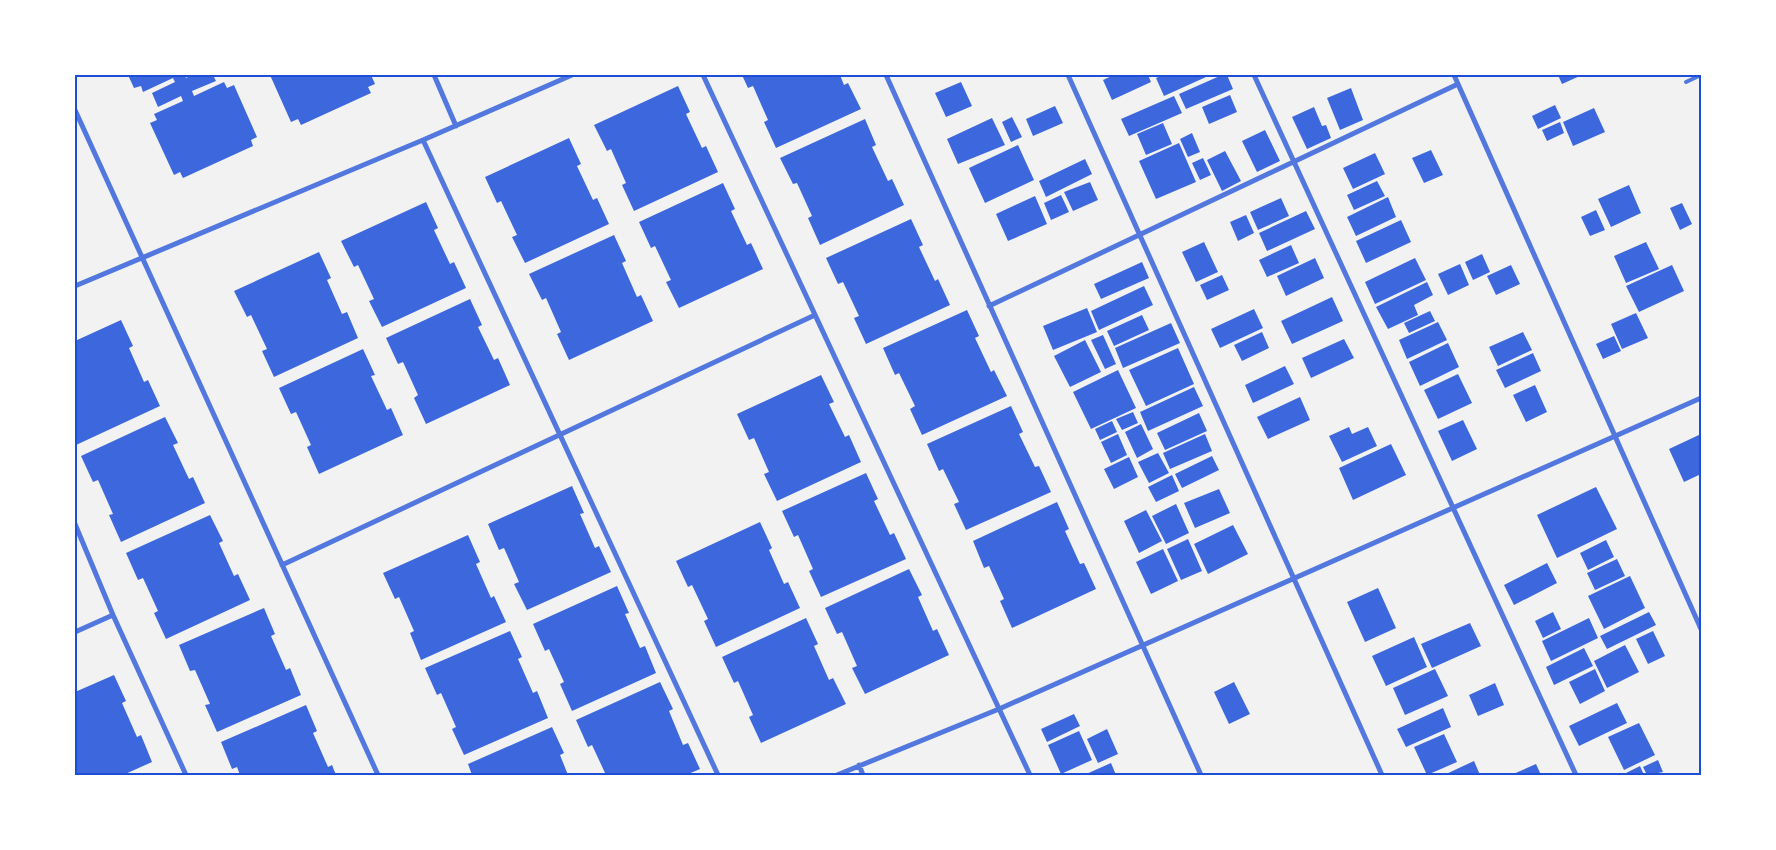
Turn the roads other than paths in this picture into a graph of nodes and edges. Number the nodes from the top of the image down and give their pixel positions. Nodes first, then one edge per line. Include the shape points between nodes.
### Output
1 (434, 75) edge
2 (572, 75) edge
3 (703, 75) edge
4 (886, 75) edge
5 (1068, 75) edge
6 (1254, 75) edge
7 (1454, 75) edge
8 (1701, 75) edge
9 (1686, 82) dead end
10 (1458, 84) junction
11 (75, 110) edge
12 (456, 126) junction
13 (423, 140) junction
14 (1294, 162) junction
15 (1139, 235) junction
16 (142, 258) junction
17 (75, 286) edge
18 (989, 306) junction
19 (815, 315) junction
20 (1701, 398) edge
21 (560, 434) junction
22 (1616, 437) junction
23 (1453, 509) junction
24 (75, 524) edge
25 (282, 565) junction
26 (1294, 579) junction
27 (113, 615) junction
28 (1701, 629) edge
29 (75, 632) edge
30 (1142, 646) junction
31 (999, 708) junction
32 (859, 766) junction
33 (186, 775) edge
34 (378, 775) edge
35 (718, 775) edge
36 (838, 775) edge
37 (863, 775) edge
38 (1030, 775) edge
39 (1201, 775) edge
40 (1382, 775) edge
41 (1576, 775) edge

1 - 12 street
2 - 12 street
3 - 19 street
4 - 18 street
5 - 15 street
6 - 14 street
7 - 10 street
8 - 9 lane
10 - 14 street
10 - 22 street
11 - 16 street
12 - 13 street
13 - 16 street
13 - 21 street
14 - 15 street
14 - 23 street
15 - 18 street
15 - 26 street
16 - 17 street
16 - 25 street
18 - 30 street
19 - 21 street
19 - 31 street
20 - 22 street
21 - 25 street
21 - 35 street
22 - 23 street
22 - 28 street
23 - 26 street
23 - 41 street
24 - 27 street
25 - 34 street
26 - 30 street
26 - 40 street
27 - 29 street
27 - 33 street
30 - 31 street
30 - 39 street
31 - 32 street
31 - 38 street
32 - 36 street
32 - 37 street

